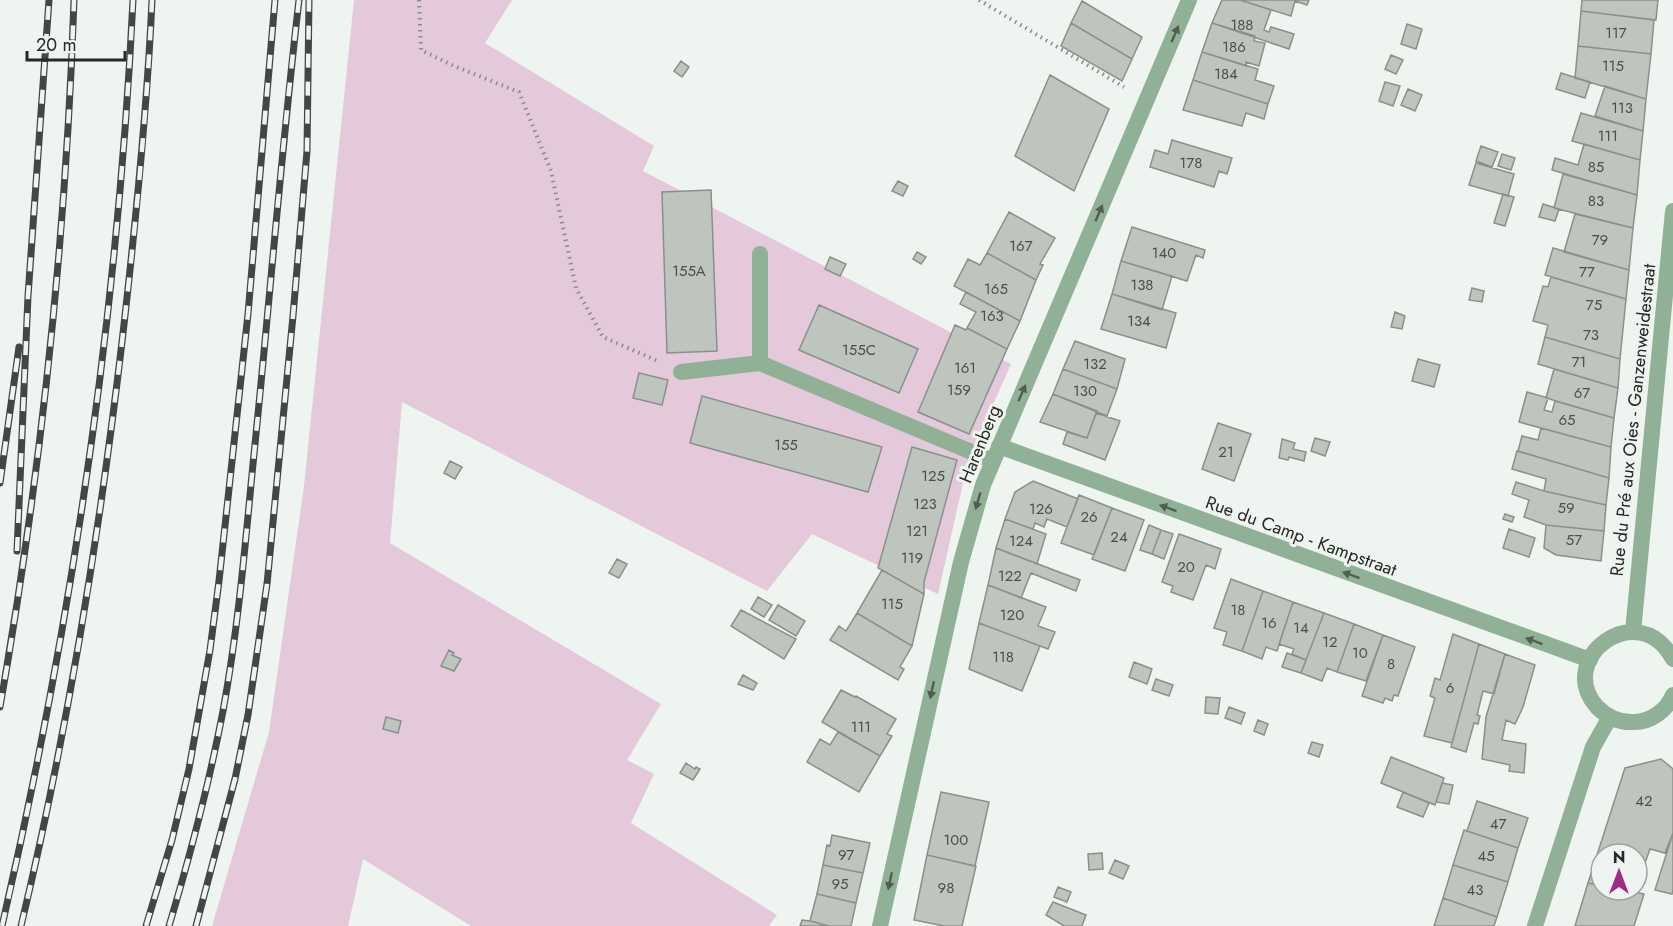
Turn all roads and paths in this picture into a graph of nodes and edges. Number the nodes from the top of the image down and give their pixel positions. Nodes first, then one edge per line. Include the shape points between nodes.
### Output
1 (419, 0) edge
2 (979, 0) edge
3 (1189, 0) edge
4 (1128, 89) dead end
5 (1673, 212) edge
6 (760, 254) dead end
7 (760, 363) junction
8 (681, 372) joint
9 (996, 454) junction
10 (1633, 632) junction
11 (1673, 659) edge
12 (1590, 660) junction
13 (1673, 694) edge
14 (1668, 716) edge
15 (1610, 717) junction
16 (880, 926) edge
17 (1535, 926) edge

1 - 8 path via 421,50 519,92 551,171 576,288 603,337
2 - 4 path
9 -> 3 street, Harenberg
5 - 10 street, Rue du Pré aux Oies - Ganzenweidestraat
6 - 7 street
7 - 8 street
7 - 9 street, Rue du Camp - Kampstraat
12 -> 9 street, Rue du Camp - Kampstraat
9 -> 16 street, Harenberg via 961,562
10 - 11 street via 1658,640
10 - 12 street via 1602,643
12 - 15 street via 1587,688 1595,705
13 - 14 street
14 - 15 street via 1637,722
15 - 17 street via 1593,747

